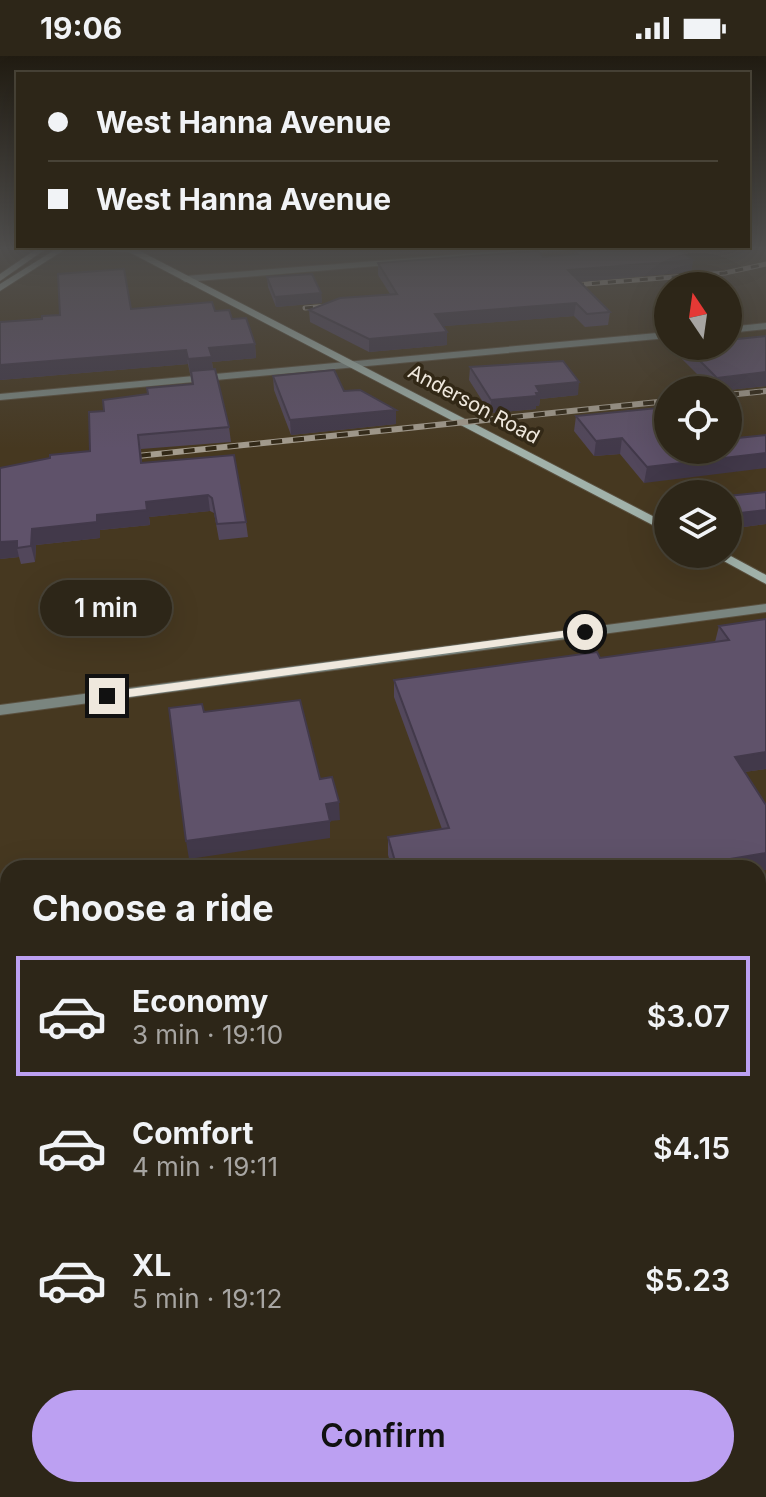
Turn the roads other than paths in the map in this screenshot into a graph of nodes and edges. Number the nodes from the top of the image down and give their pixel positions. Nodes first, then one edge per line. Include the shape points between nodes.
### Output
1 (257, 315) edge
2 (766, 326) edge
3 (742, 329) edge
4 (654, 336) edge
5 (356, 365) junction
6 (0, 397) edge
7 (654, 522) edge
8 (742, 567) edge
9 (766, 580) edge
10 (766, 608) edge
11 (0, 710) edge

1 - 5 street, Anderson Road
2 - 3 street
4 - 5 street
5 - 6 street
5 - 7 street, Anderson Road
8 - 9 street
10 - 11 street

